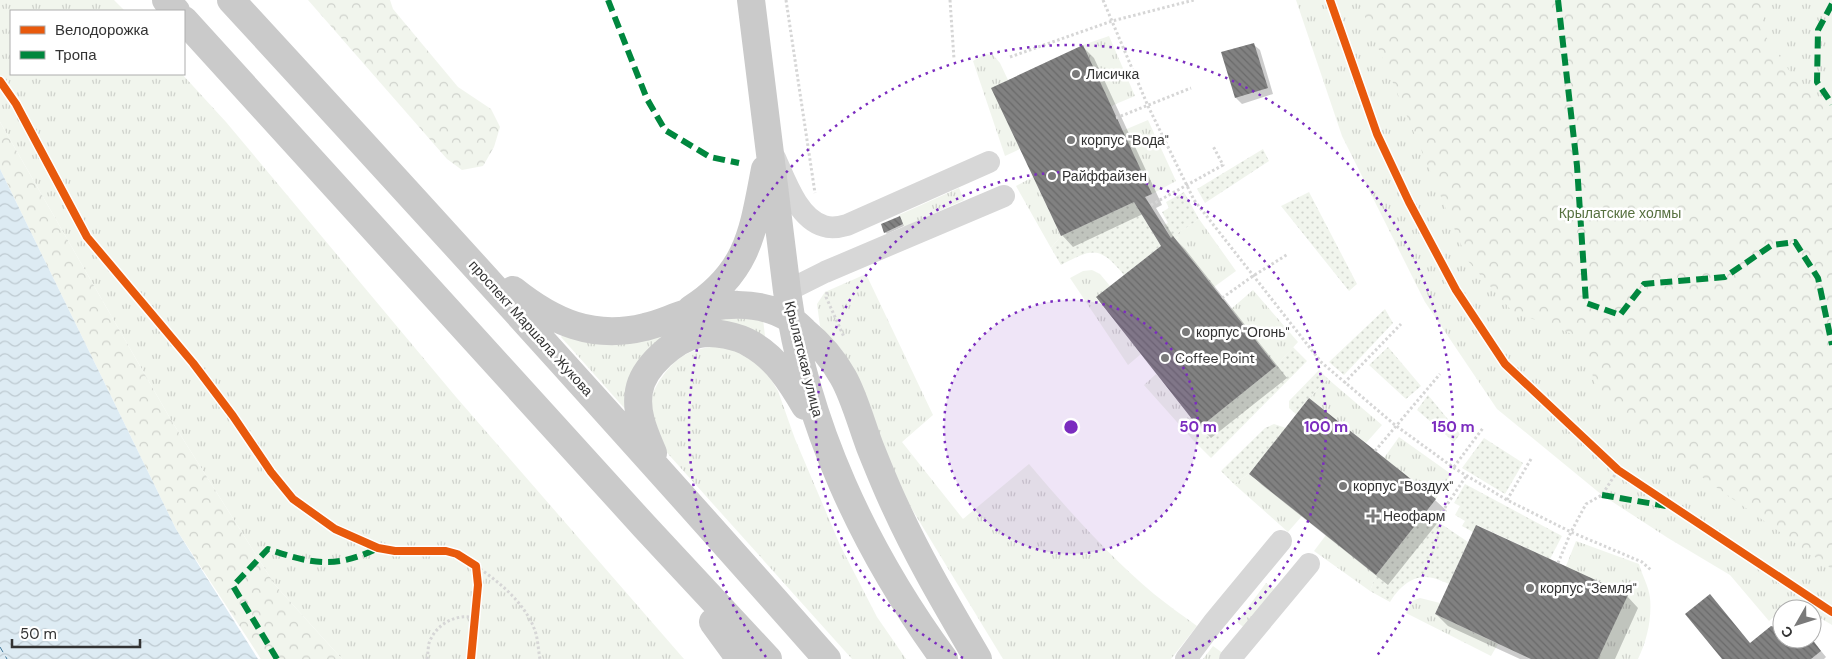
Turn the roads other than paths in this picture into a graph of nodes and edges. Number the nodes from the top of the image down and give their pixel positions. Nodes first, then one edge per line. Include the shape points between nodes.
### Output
1 (166, 0) edge
2 (231, 0) edge
3 (751, 0) edge
4 (175, 10) edge
5 (185, 21) edge
6 (769, 146) junction
7 (989, 162) dead end
8 (1004, 196) dead end
9 (457, 245) junction
10 (787, 291) junction
11 (683, 314) junction
12 (791, 319) junction
13 (823, 436) junction
14 (674, 486) junction
15 (645, 528) junction
16 (1281, 541) dead end
17 (1309, 564) dead end
18 (740, 659) edge
19 (768, 659) edge
20 (827, 659) edge
21 (944, 659) edge
22 (978, 659) edge
23 (1186, 659) edge
24 (1230, 659) edge

1 - 4 main road
2 - 9 main road, проспект Маршала Жукова
3 - 6 main road, Крылатская улица
5 - 15 main road
6 - 7 lane via 796,204 823,226 834,228
6 - 10 main road, Крылатская улица
6 - 11 main road via 752,233 744,253 717,290
8 - 10 lane
9 - 11 main road via 532,305 576,327 624,331
9 - 14 main road, проспект Маршала Жукова
10 - 12 main road, Крылатская улица
11 - 12 main road via 708,307 753,306 771,309
12 - 13 main road, Крылатская улица
12 - 22 main road via 817,342 844,378 896,507
13 - 14 main road via 793,385 762,351 734,337 699,334 681,342 656,361 643,375 638,392 642,426 653,453
13 - 21 main road, Крылатская улица via 877,554
14 - 20 main road, проспект Маршала Жукова
15 - 18 main road
15 - 19 main road
16 - 23 lane
17 - 24 lane

